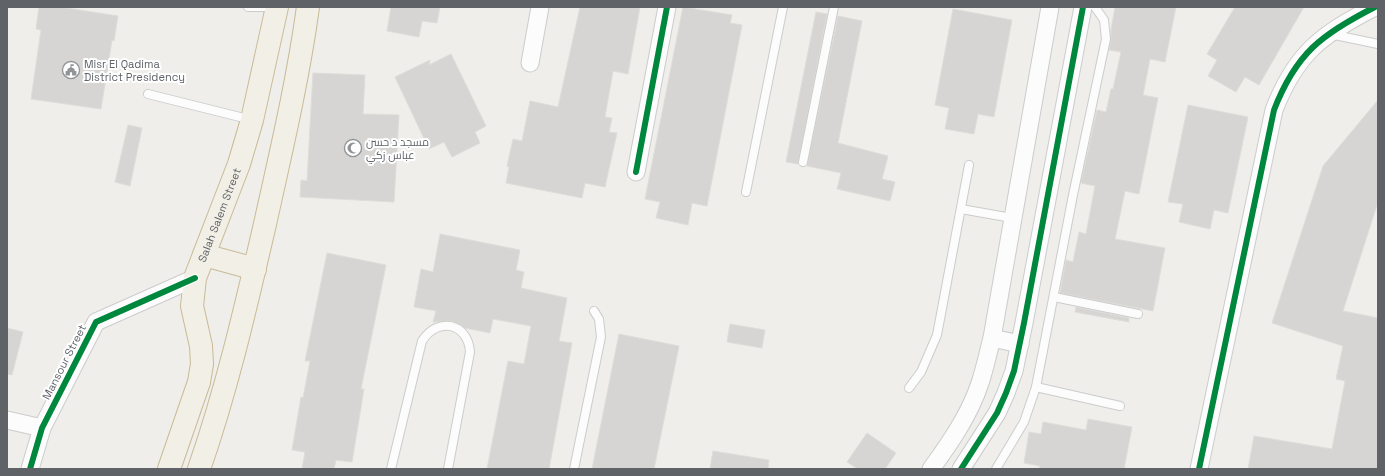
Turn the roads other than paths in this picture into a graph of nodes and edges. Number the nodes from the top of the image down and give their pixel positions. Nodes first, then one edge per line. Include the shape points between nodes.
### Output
1 (248, 7) edge
2 (277, 7) edge
3 (308, 7) edge
4 (540, 7) edge
5 (667, 7) edge
6 (783, 7) edge
7 (834, 7) edge
8 (1050, 7) edge
9 (1083, 7) edge
10 (1095, 7) edge
11 (1375, 7) edge
12 (1327, 34) junction
13 (1378, 44) edge
14 (530, 63) dead end
15 (148, 94) dead end
16 (252, 120) junction
17 (803, 162) dead end
18 (969, 165) dead end
19 (636, 172) dead end
20 (746, 192) dead end
21 (961, 209) junction
22 (1012, 218) junction
23 (204, 255) junction
24 (255, 269) junction
25 (195, 278) junction
26 (1054, 297) junction
27 (594, 311) dead end
28 (1138, 314) dead end
29 (992, 338) junction
30 (1020, 344) junction
31 (1036, 387) junction
32 (909, 388) dead end
33 (1120, 406) dead end
34 (7, 420) edge
35 (42, 428) junction
36 (30, 469) edge
37 (169, 469) edge
38 (199, 469) edge
39 (391, 469) edge
40 (448, 469) edge
41 (574, 469) edge
42 (931, 469) edge
43 (961, 469) edge
44 (996, 469) edge
45 (1199, 469) edge

1 - 2 lane
2 - 16 highway, Salah Salem Street
3 - 24 highway via 292,106
4 - 14 street
5 - 19 street
6 - 20 lane
7 - 17 lane
8 - 22 street
9 - 30 street
10 - 26 lane via 1104,20 1106,40
11 - 12 street
12 - 13 lane
12 - 45 street via 1294,67 1282,88 1274,110
15 - 16 lane
16 - 23 highway, Salah Salem Street via 239,164
18 - 21 lane
21 - 22 lane
21 - 32 lane via 937,335 924,366
22 - 29 street
23 - 24 highway
23 - 25 highway, Salah Salem Street
24 - 38 highway via 232,362
25 - 35 street, Mansour Street via 96,322
25 - 37 highway, Salah Salem Street via 192,306 201,346 202,364 199,382
26 - 28 lane
26 - 31 lane
27 - 41 lane via 599,319 601,338
29 - 30 street
29 - 42 street via 980,384 954,435
30 - 43 street via 1014,371 997,413
31 - 33 lane
31 - 44 lane via 1024,422
34 - 35 street
35 - 36 street, Mansour Street
39 - 40 lane via 422,341 432,329 448,325 455,327 467,337 470,352

